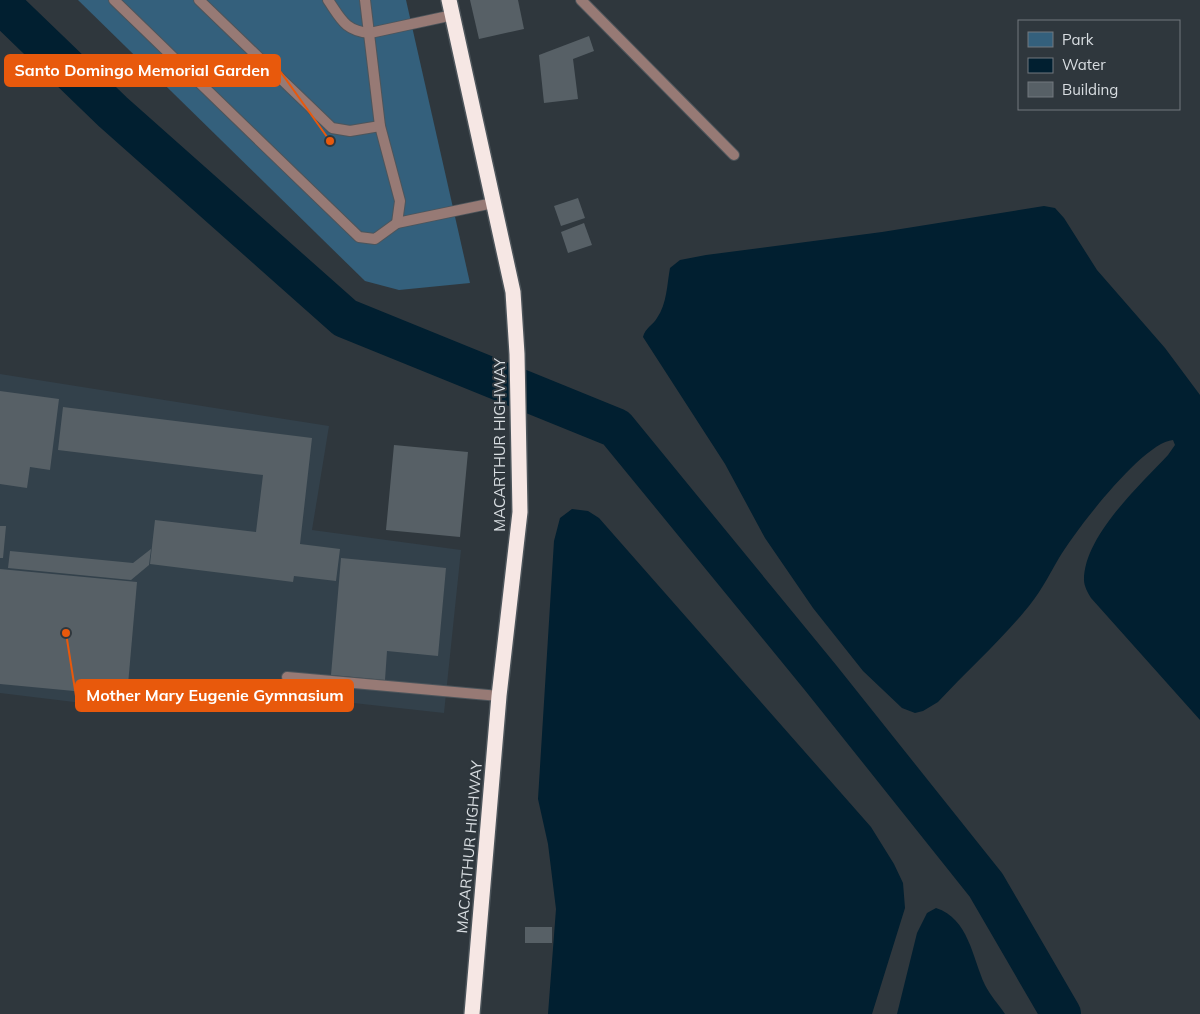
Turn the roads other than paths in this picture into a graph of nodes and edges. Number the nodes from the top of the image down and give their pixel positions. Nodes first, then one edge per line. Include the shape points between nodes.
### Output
1 (114, 0) edge
2 (199, 0) edge
3 (328, 0) edge
4 (364, 0) edge
5 (450, 0) edge
6 (582, 0) edge
7 (453, 15) junction
8 (370, 33) junction
9 (380, 126) junction
10 (734, 155) dead end
11 (493, 203) junction
12 (397, 223) junction
13 (287, 677) dead end
14 (499, 696) junction
15 (472, 1014) edge

1 - 12 lane via 359,237 375,239
2 - 9 lane via 332,128 350,131
3 - 8 lane via 347,27
4 - 8 lane
5 - 7 highway, MACARTHUR HIGHWAY
6 - 10 lane
7 - 8 lane
7 - 11 highway, MACARTHUR HIGHWAY
8 - 9 lane
9 - 12 lane via 400,201
11 - 12 lane
11 - 14 highway, MACARTHUR HIGHWAY via 513,292 520,512
13 - 14 lane
14 - 15 highway, MACARTHUR HIGHWAY

